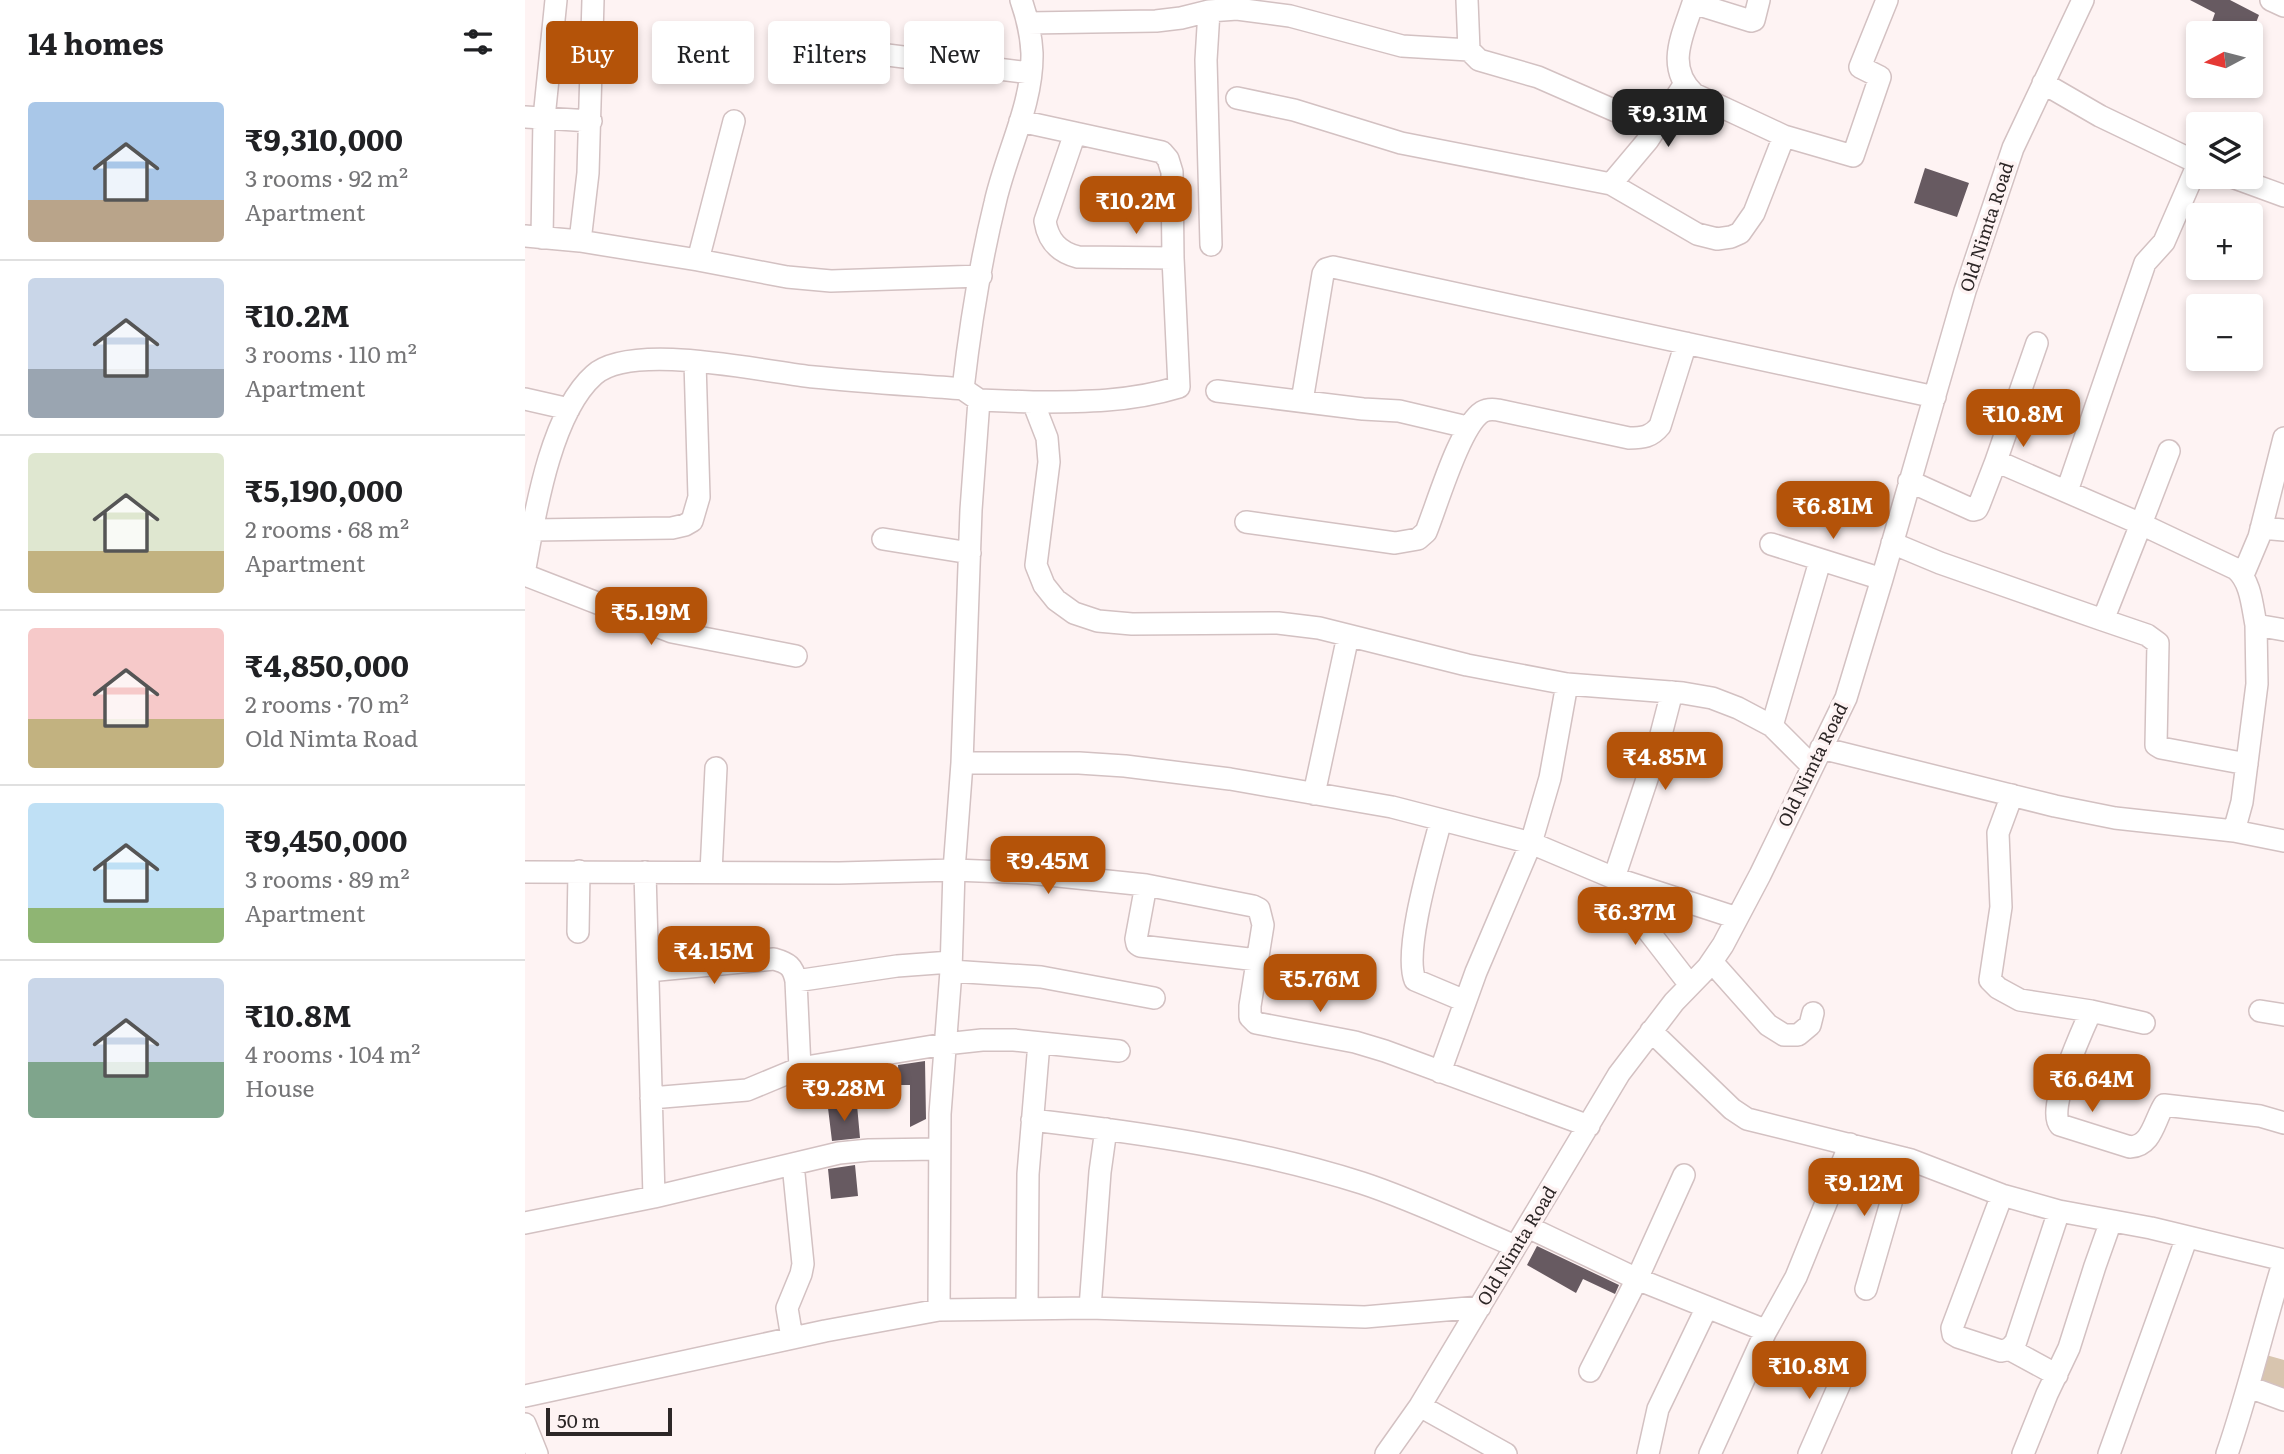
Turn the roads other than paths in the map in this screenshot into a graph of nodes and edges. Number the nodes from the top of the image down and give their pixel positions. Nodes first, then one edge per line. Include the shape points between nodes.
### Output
1 (556, 0) edge
2 (593, 0) edge
3 (1021, 0) edge
4 (1467, 0) edge
5 (1759, 0) edge
6 (1887, 0) edge
7 (2083, 0) edge
8 (2271, 0) edge
9 (1694, 2) edge
10 (2284, 6) edge
11 (1086, 10) edge
12 (1209, 11) junction
13 (1028, 23) junction
14 (1469, 50) junction
15 (890, 55) edge
16 (1030, 73) junction
17 (2043, 83) junction
18 (1683, 85) junction
19 (1237, 98) dead end
20 (1618, 112) dead end
21 (535, 118) edge
22 (591, 121) junction
23 (734, 121) dead end
24 (1020, 121) junction
25 (1075, 134) junction
26 (1784, 136) junction
27 (2186, 158) edge
28 (1611, 184) junction
29 (2263, 188) edge
30 (2187, 189) edge
31 (2284, 196) edge
32 (534, 237) edge
33 (580, 241) junction
34 (1211, 245) dead end
35 (1173, 258) junction
36 (698, 260) junction
37 (981, 276) junction
38 (1686, 343) junction
39 (2037, 343) dead end
40 (695, 362) junction
41 (1217, 391) dead end
42 (971, 395) junction
43 (1935, 397) junction
44 (525, 400) edge
45 (1302, 401) junction
46 (1033, 402) junction
47 (569, 409) junction
48 (1468, 427) junction
49 (2284, 438) edge
50 (2169, 451) dead end
51 (1996, 461) junction
52 (1909, 481) junction
53 (2067, 491) junction
54 (1246, 522) dead end
55 (2141, 524) junction
56 (2262, 528) junction
57 (533, 530) junction
58 (2284, 530) edge
59 (883, 539) dead end
60 (1892, 543) junction
61 (1771, 544) dead end
62 (970, 553) junction
63 (525, 568) edge
64 (1818, 568) dead end
65 (525, 575) edge
66 (2243, 575) junction
67 (1882, 579) junction
68 (2103, 620) junction
69 (2256, 625) junction
70 (2284, 630) edge
71 (1348, 636) junction
72 (796, 656) dead end
73 (1567, 684) junction
74 (1672, 692) junction
75 (1772, 726) junction
76 (1817, 757) junction
77 (962, 763) junction
78 (2247, 764) junction
79 (716, 768) dead end
80 (1314, 794) junction
81 (2012, 795) junction
82 (1441, 820) junction
83 (2234, 831) junction
84 (2284, 841) edge
85 (1531, 843) junction
86 (954, 870) junction
87 (579, 871) junction
88 (525, 872) edge
89 (645, 872) junction
90 (711, 872) junction
91 (1622, 881) junction
92 (1146, 885) junction
93 (1737, 918) junction
94 (578, 932) dead end
95 (1257, 960) junction
96 (1711, 962) junction
97 (951, 966) junction
98 (648, 971) junction
99 (796, 981) junction
100 (1691, 985) junction
101 (1154, 998) dead end
102 (1465, 1000) junction
103 (2260, 1011) dead end
104 (2091, 1012) junction
105 (1813, 1013) dead end
106 (2284, 1014) edge
107 (2144, 1023) dead end
108 (1651, 1031) junction
109 (1039, 1043) junction
110 (945, 1044) junction
111 (1119, 1051) dead end
112 (800, 1068) junction
113 (1440, 1072) junction
114 (651, 1098) junction
115 (1032, 1120) junction
116 (2284, 1123) edge
117 (1589, 1126) junction
118 (1106, 1129) junction
119 (1850, 1144) junction
120 (939, 1149) junction
121 (1903, 1158) junction
122 (793, 1164) junction
123 (1684, 1175) dead end
124 (2002, 1195) junction
125 (654, 1197) junction
126 (2059, 1211) junction
127 (2111, 1221) junction
128 (525, 1223) edge
129 (1528, 1227) junction
130 (2187, 1237) junction
131 (1515, 1246) junction
132 (2284, 1260) edge
133 (1637, 1279) junction
134 (1865, 1289) dead end
135 (1027, 1307) junction
136 (1480, 1307) junction
137 (1707, 1307) junction
138 (1090, 1308) junction
139 (939, 1310) junction
140 (1765, 1333) junction
141 (793, 1338) junction
142 (2009, 1349) junction
143 (1848, 1365) dead end
144 (1590, 1371) dead end
145 (2057, 1375) junction
146 (2249, 1387) junction
147 (525, 1396) edge
148 (2284, 1400) edge
149 (1420, 1406) junction
150 (525, 1424) edge
151 (537, 1454) edge
152 (1386, 1454) edge
153 (1506, 1454) edge
154 (1648, 1454) edge
155 (1710, 1454) edge
156 (1809, 1454) edge
157 (2024, 1454) edge
158 (2109, 1454) edge
159 (2227, 1454) edge

1 - 21 street
2 - 22 street
3 - 13 street
4 - 14 street
5 - 9 street via 1754,20 1747,22
6 - 26 street via 1860,67 1880,77 1853,156
7 - 17 street, Old Nimta Road
8 - 10 street
9 - 18 street via 1678,51
11 - 12 street via 1170,20
11 - 13 street
12 - 14 street via 1258,11 1402,46
12 - 34 street
13 - 16 street
14 - 20 street via 1479,60 1538,77
15 - 16 street
16 - 24 street
17 - 27 street
17 - 43 street, Old Nimta Road via 2013,148
18 - 26 street
18 - 28 street via 1648,140
19 - 28 street via 1294,110 1401,143
21 - 22 street
21 - 32 street
22 - 33 street
23 - 36 street
24 - 25 street
24 - 37 street via 1001,175
25 - 35 street via 1151,148 1168,159
25 - 35 street via 1045,221 1048,236 1077,257
26 - 28 street via 1754,213 1740,233 1731,237 1697,234
29 - 31 street
30 - 53 street via 2164,242 2145,263
32 - 33 street
33 - 36 street
35 - 46 street via 1179,387 1108,402
36 - 37 street via 831,281
37 - 42 street via 971,324
38 - 43 street
38 - 45 street via 1333,267 1323,274
38 - 48 street via 1660,426 1653,435 1629,438 1490,409
39 - 51 street
40 - 42 street
40 - 47 street via 635,359 606,366
40 - 57 street via 699,497 692,521 672,528
41 - 45 street
42 - 46 street
42 - 62 street
43 - 52 street, Old Nimta Road
44 - 47 street
45 - 48 street via 1399,411
46 - 71 street via 1047,438 1049,462 1036,565 1056,600 1074,613 1098,621 1277,624
47 - 57 street via 548,462
48 - 54 street via 1426,531 1418,539 1395,543
49 - 56 street
50 - 55 street
51 - 52 street via 1977,509
51 - 53 street
52 - 60 street, Old Nimta Road
53 - 55 street
55 - 66 street
55 - 68 street
56 - 58 street
56 - 66 street
57 - 63 street
59 - 62 street
60 - 67 street, Old Nimta Road
60 - 68 street
61 - 67 street
62 - 77 street
64 - 75 street
65 - 72 street via 672,632
66 - 69 street
67 - 76 street, Old Nimta Road via 1846,698
68 - 78 street via 2158,643 2156,745
69 - 70 street
69 - 78 street via 2257,684
71 - 73 street
71 - 80 street
73 - 74 street
73 - 85 street via 1550,778
74 - 75 street via 1712,698
74 - 91 street
75 - 76 street
76 - 81 street
76 - 93 street, Old Nimta Road
77 - 80 street via 1125,766
77 - 86 street
78 - 83 street
79 - 90 street
80 - 82 street
81 - 83 street via 2115,818
81 - 104 street via 1998,833 2001,907 1990,980 2013,997
82 - 85 street
82 - 102 street via 1423,889 1411,971 1425,986
83 - 84 street
85 - 91 street
85 - 102 street
86 - 90 street
86 - 92 street
86 - 97 street
87 - 88 street
87 - 89 street
87 - 94 street
89 - 90 street
89 - 98 street
91 - 93 street
91 - 100 street via 1640,919
92 - 95 street via 1259,909 1263,925
92 - 95 street via 1136,939 1140,946
93 - 96 street, Old Nimta Road
95 - 113 street via 1250,1017 1256,1023 1355,1042
96 - 100 street, Old Nimta Road
96 - 105 street via 1768,1025 1784,1035 1798,1035 1810,1025
97 - 99 street via 898,966
97 - 101 street
97 - 110 street
98 - 99 street via 773,959 786,962
98 - 114 street
99 - 112 street
100 - 108 street, Old Nimta Road
102 - 113 street
103 - 106 street
104 - 107 street
104 - 116 street via 2057,1101 2055,1117 2060,1125 2130,1147 2148,1138 2164,1105
108 - 117 street, Old Nimta Road
108 - 119 street via 1747,1119
109 - 110 street via 1000,1039
109 - 111 street
109 - 115 street
110 - 112 street
110 - 120 street
112 - 114 street via 747,1090
113 - 117 street
114 - 125 street
115 - 118 street
115 - 135 street
117 - 129 street, Old Nimta Road
118 - 131 street via 1313,1168 1385,1191
118 - 138 street
119 - 121 street
119 - 140 street via 1796,1277
120 - 122 street via 839,1153
120 - 139 street
121 - 124 street
121 - 134 street
122 - 125 street
122 - 141 street via 803,1264 787,1308
123 - 133 street
124 - 126 street
124 - 142 street via 1952,1328 1958,1337 2001,1351
125 - 128 street
126 - 127 street
126 - 142 street
127 - 130 street
127 - 145 street
129 - 131 street, Old Nimta Road
129 - 133 street
130 - 132 street
130 - 158 street
131 - 136 street, Old Nimta Road
132 - 146 street
133 - 137 street
133 - 144 street
135 - 138 street
135 - 139 street
136 - 138 street via 1365,1317
136 - 149 street, Old Nimta Road
137 - 140 street
137 - 154 street via 1658,1409
139 - 141 street
140 - 155 street
141 - 147 street
142 - 145 street
143 - 156 street
145 - 157 street
146 - 148 street
146 - 159 street
149 - 152 street, Old Nimta Road
149 - 153 street
150 - 151 street

